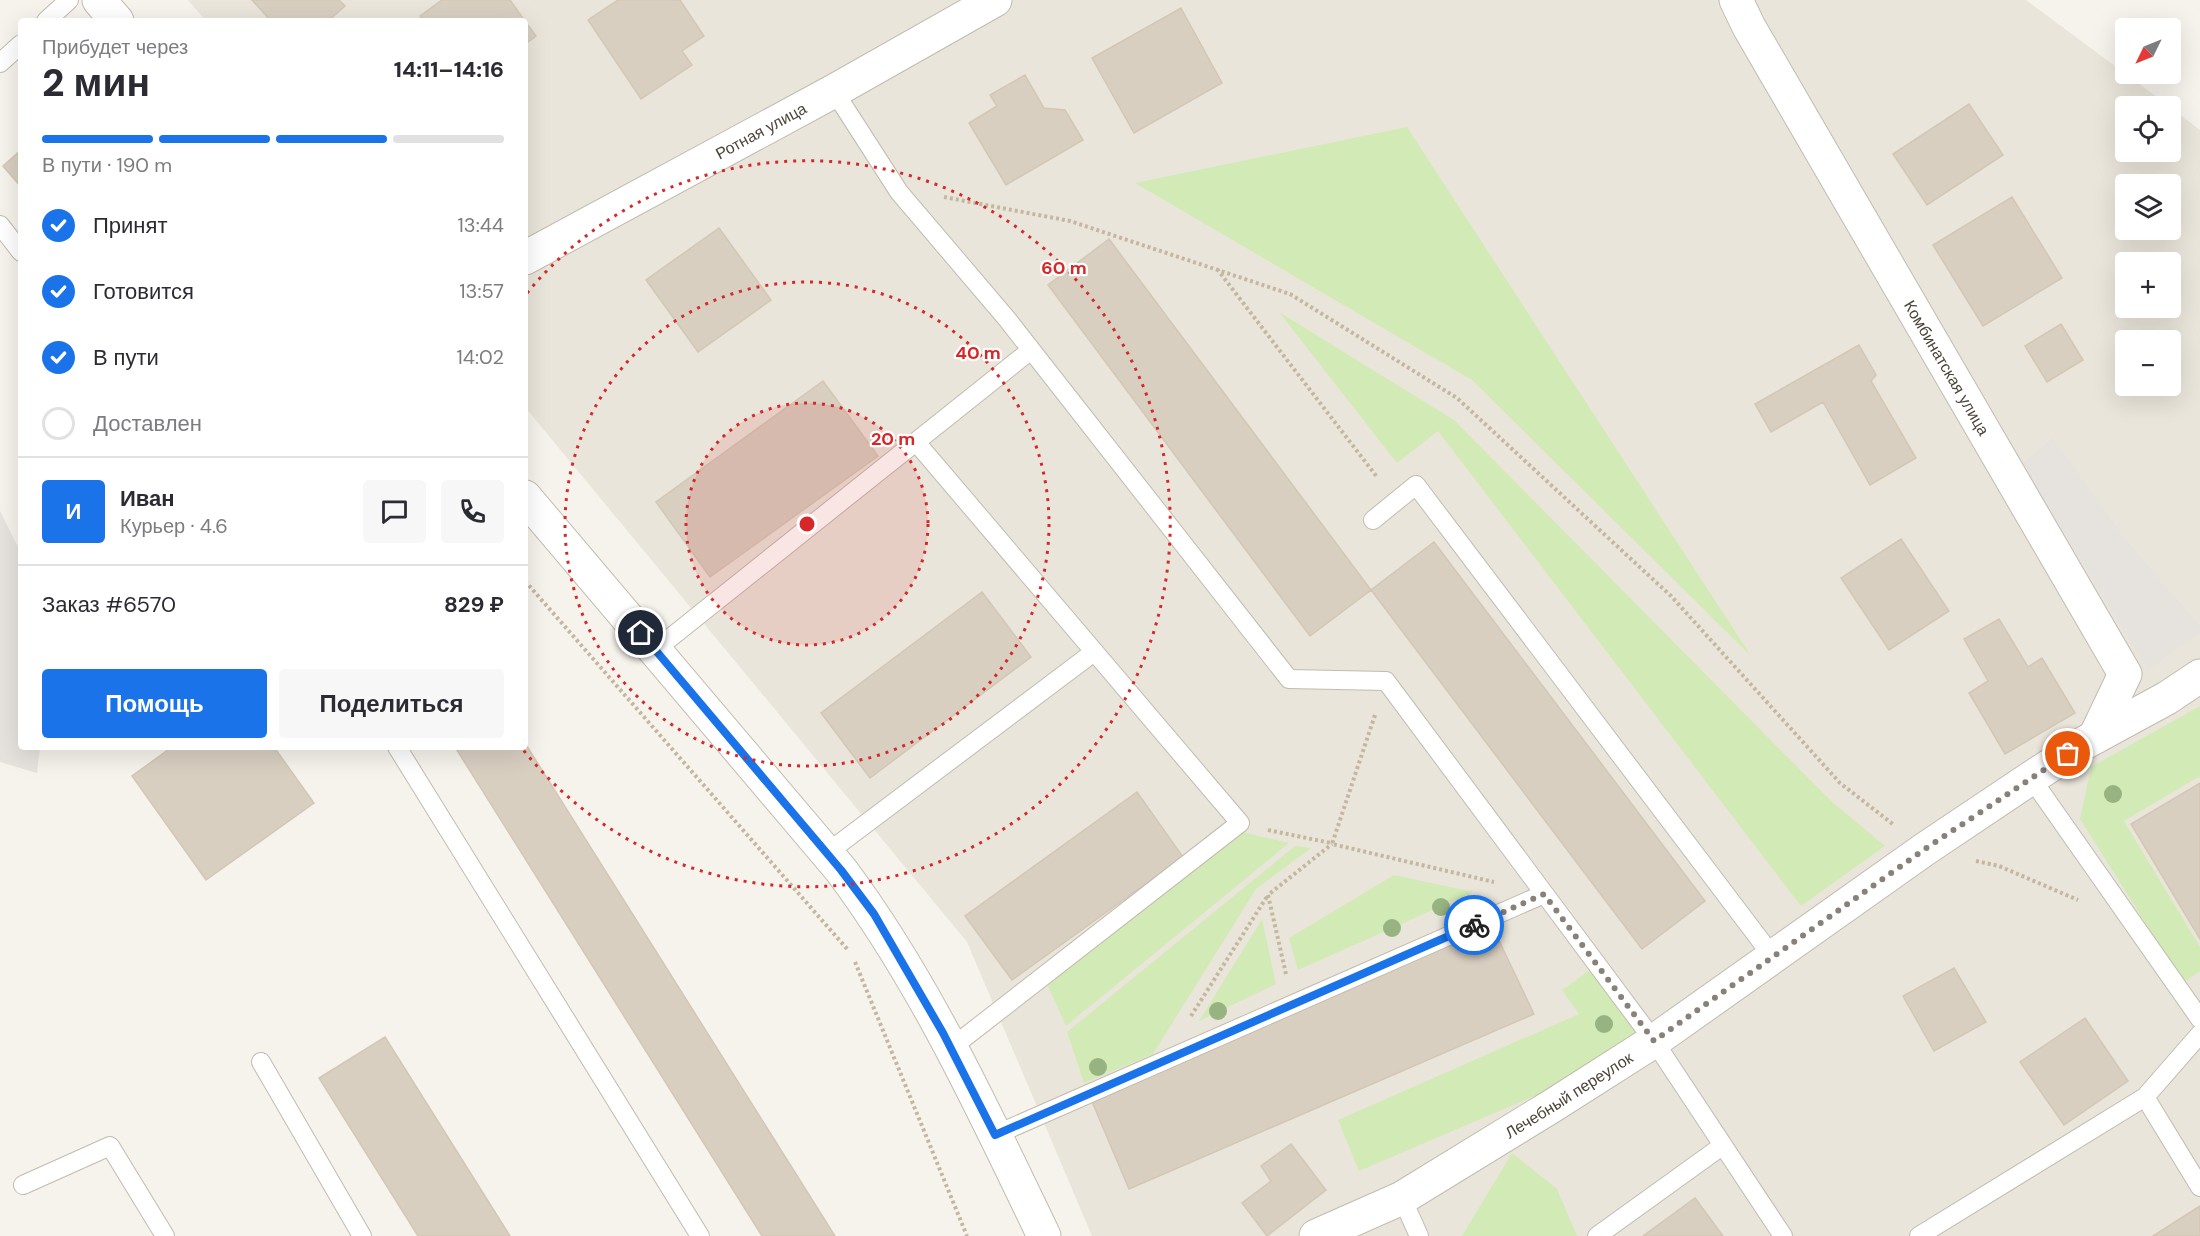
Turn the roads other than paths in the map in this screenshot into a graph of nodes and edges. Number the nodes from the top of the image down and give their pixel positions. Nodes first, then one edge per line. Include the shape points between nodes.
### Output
1 (69, 0) edge
2 (99, 0) edge
3 (995, 0) edge
4 (1736, 0) edge
5 (49, 18) edge
6 (114, 18) edge
7 (18, 47) edge
8 (0, 63) edge
9 (834, 91) junction
10 (0, 225) edge
11 (18, 248) edge
12 (528, 256) edge
13 (1031, 350) junction
14 (916, 442) junction
15 (528, 503) edge
16 (1373, 520) dead end
17 (655, 650) junction
18 (1094, 652) junction
19 (2200, 676) edge
20 (2095, 737) junction
21 (399, 750) edge
22 (2031, 778) junction
23 (827, 853) junction
24 (1544, 894) junction
25 (1773, 957) junction
26 (2200, 1019) edge
27 (2200, 1034) edge
28 (1654, 1041) junction
29 (951, 1048) junction
30 (261, 1062) dead end
31 (2145, 1097) junction
32 (995, 1135) junction
33 (1722, 1146) junction
34 (23, 1185) dead end
35 (2200, 1187) edge
36 (1402, 1198) junction
37 (165, 1236) edge
38 (362, 1236) edge
39 (700, 1236) edge
40 (1044, 1236) edge
41 (1316, 1236) edge
42 (1419, 1236) edge
43 (1597, 1236) edge
44 (1783, 1236) edge
45 (1919, 1236) edge

1 - 5 lane
2 - 6 street
3 - 9 street, Ротная улица
4 - 20 street, Комбинатская улица via 2125,674
7 - 8 lane
9 - 12 street, Ротная улица
9 - 13 lane via 899,192
10 - 11 lane
13 - 14 lane
13 - 24 lane via 1289,679 1386,681
14 - 17 lane
14 - 18 lane
15 - 17 street
16 - 25 lane via 1416,485
17 - 23 street
18 - 23 lane
18 - 29 lane via 1240,823
19 - 20 street, Лечебный переулок
20 - 22 street, Лечебный переулок
21 - 39 lane
22 - 25 street, Лечебный переулок
22 - 26 lane
23 - 29 street via 874,914
24 - 28 lane
24 - 32 lane
25 - 28 street, Лечебный переулок
27 - 31 lane
28 - 33 lane
28 - 36 street, Лечебный переулок
29 - 32 street
30 - 38 lane
31 - 35 lane
31 - 45 lane
32 - 40 street
33 - 43 lane
33 - 44 lane
34 - 37 lane via 110,1146
36 - 41 street, Лечебный переулок
36 - 42 lane

